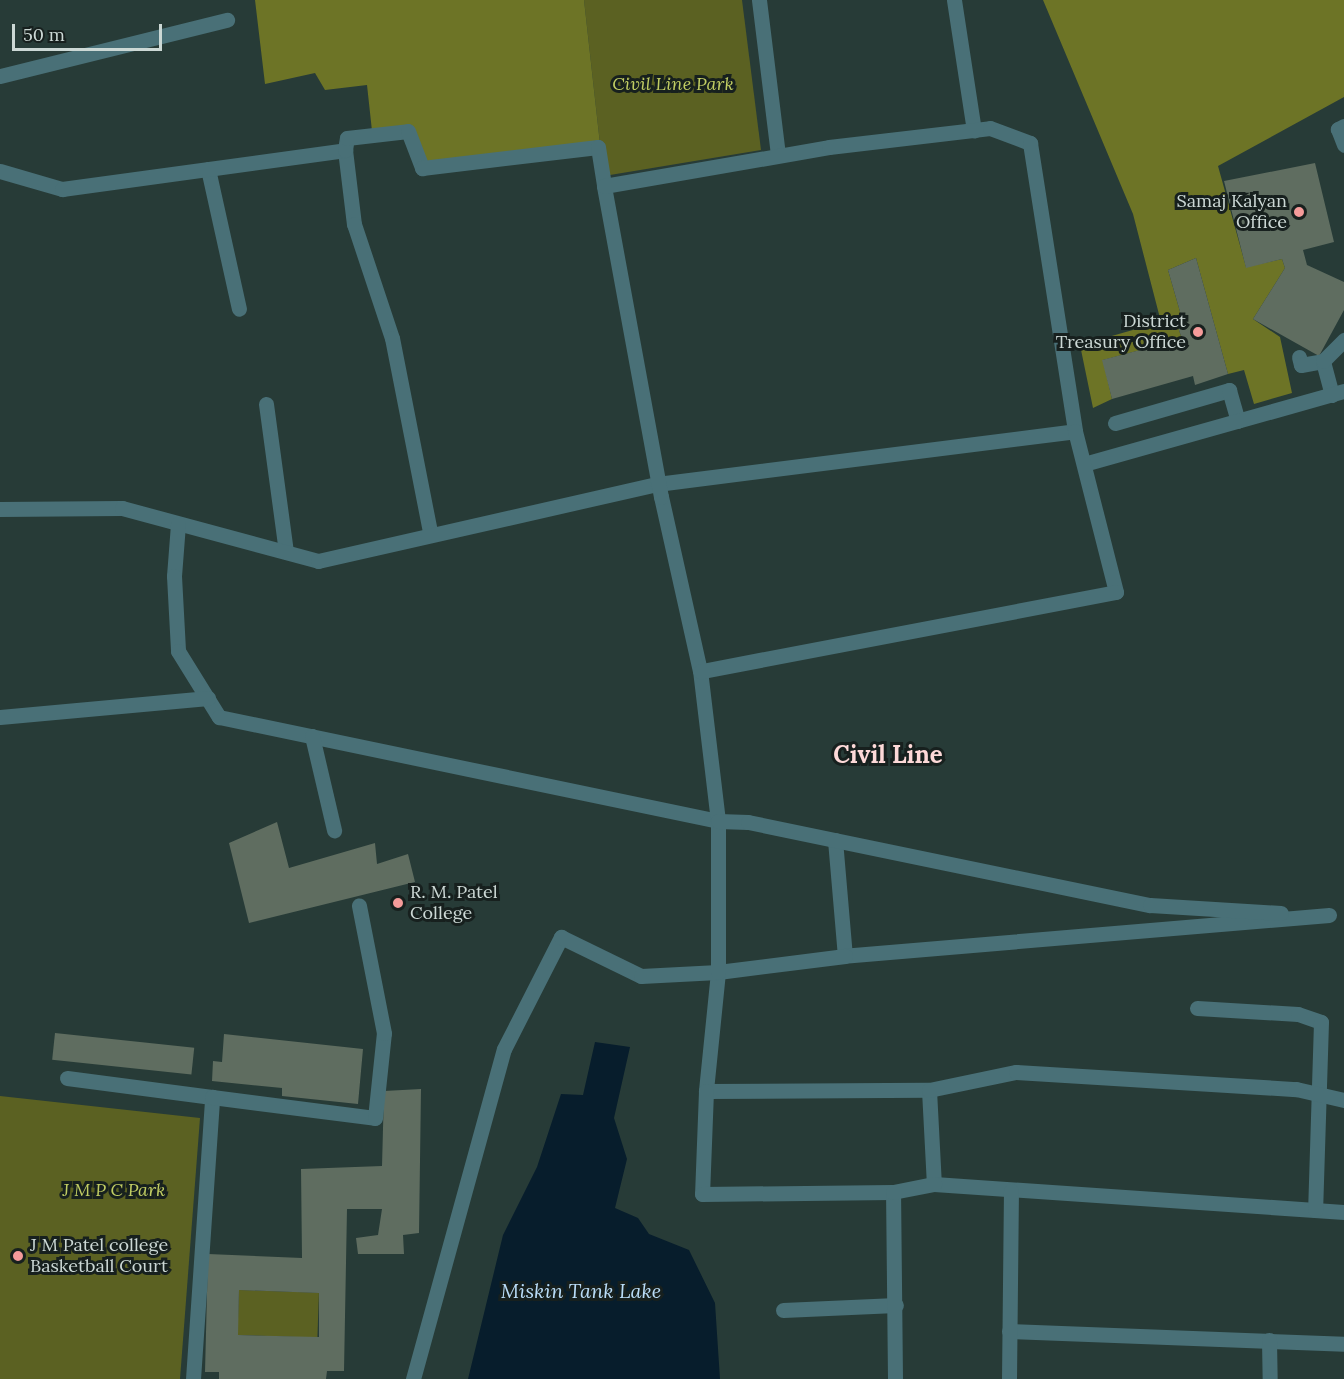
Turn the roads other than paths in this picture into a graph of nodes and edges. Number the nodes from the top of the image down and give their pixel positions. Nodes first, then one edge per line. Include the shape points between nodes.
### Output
1 (759, 0) edge
2 (954, 0) edge
3 (227, 20) dead end
4 (0, 76) edge
5 (1344, 126) edge
6 (974, 129) junction
7 (1344, 145) edge
8 (345, 150) junction
9 (777, 155) junction
10 (208, 169) junction
11 (0, 171) edge
12 (604, 186) junction
13 (239, 309) dead end
14 (1344, 340) edge
15 (1299, 357) dead end
16 (1323, 361) junction
17 (1338, 393) edge
18 (266, 404) dead end
19 (1238, 421) junction
20 (1115, 423) dead end
21 (1076, 431) junction
22 (1084, 464) junction
23 (661, 484) junction
24 (0, 509) edge
25 (178, 524) junction
26 (430, 532) junction
27 (286, 552) junction
28 (700, 670) junction
29 (207, 698) junction
30 (0, 717) edge
31 (312, 736) junction
32 (718, 821) junction
33 (334, 830) dead end
34 (835, 840) junction
35 (359, 905) dead end
36 (1336, 915) edge
37 (845, 956) junction
38 (718, 972) junction
39 (1197, 1008) dead end
40 (67, 1078) dead end
41 (929, 1090) junction
42 (706, 1091) junction
43 (1320, 1095) junction
44 (212, 1097) junction
45 (1344, 1100) edge
46 (934, 1184) junction
47 (1011, 1191) junction
48 (892, 1192) junction
49 (1315, 1210) junction
50 (1344, 1212) edge
51 (897, 1305) junction
52 (783, 1310) dead end
53 (1009, 1331) junction
54 (1269, 1340) junction
55 (1344, 1344) edge
56 (193, 1379) edge
57 (413, 1379) edge
58 (895, 1379) edge
59 (1009, 1379) edge
60 (1270, 1379) edge

1 - 9 street
2 - 6 street
3 - 4 street
5 - 7 street via 1338,129
6 - 9 street
6 - 21 street via 990,128 1030,142
8 - 10 street
8 - 12 street via 347,138 408,131 422,168 598,147
8 - 26 street via 354,224 392,339
9 - 12 street
10 - 11 street via 62,189
10 - 13 street
12 - 23 street
14 - 16 street
15 - 16 street via 1301,365
16 - 17 street
17 - 19 street
18 - 27 street
19 - 20 street via 1229,390
19 - 22 street
21 - 22 street
21 - 23 street
22 - 28 street via 1116,592
23 - 26 street
23 - 28 street
24 - 25 street via 122,508
25 - 27 street
25 - 29 street via 174,576 178,651
26 - 27 street via 318,561
28 - 32 street
29 - 30 street
29 - 31 street via 219,717
31 - 32 street
31 - 33 street
32 - 34 street
32 - 38 street
34 - 36 street via 1150,904
34 - 37 street
35 - 44 street via 384,1033 375,1118
36 - 37 street
37 - 38 street
38 - 42 street
38 - 57 street via 641,976 561,937 504,1049
39 - 43 street via 1298,1014 1321,1022
40 - 44 street
41 - 42 street
41 - 43 street via 1016,1072 1296,1089
41 - 46 street
42 - 48 street via 702,1194
43 - 45 street
43 - 49 street
44 - 56 street
46 - 47 street
46 - 48 street
47 - 49 street
47 - 53 street
48 - 51 street
49 - 50 street
51 - 52 street
51 - 58 street
53 - 54 street
53 - 59 street
54 - 55 street
54 - 60 street

